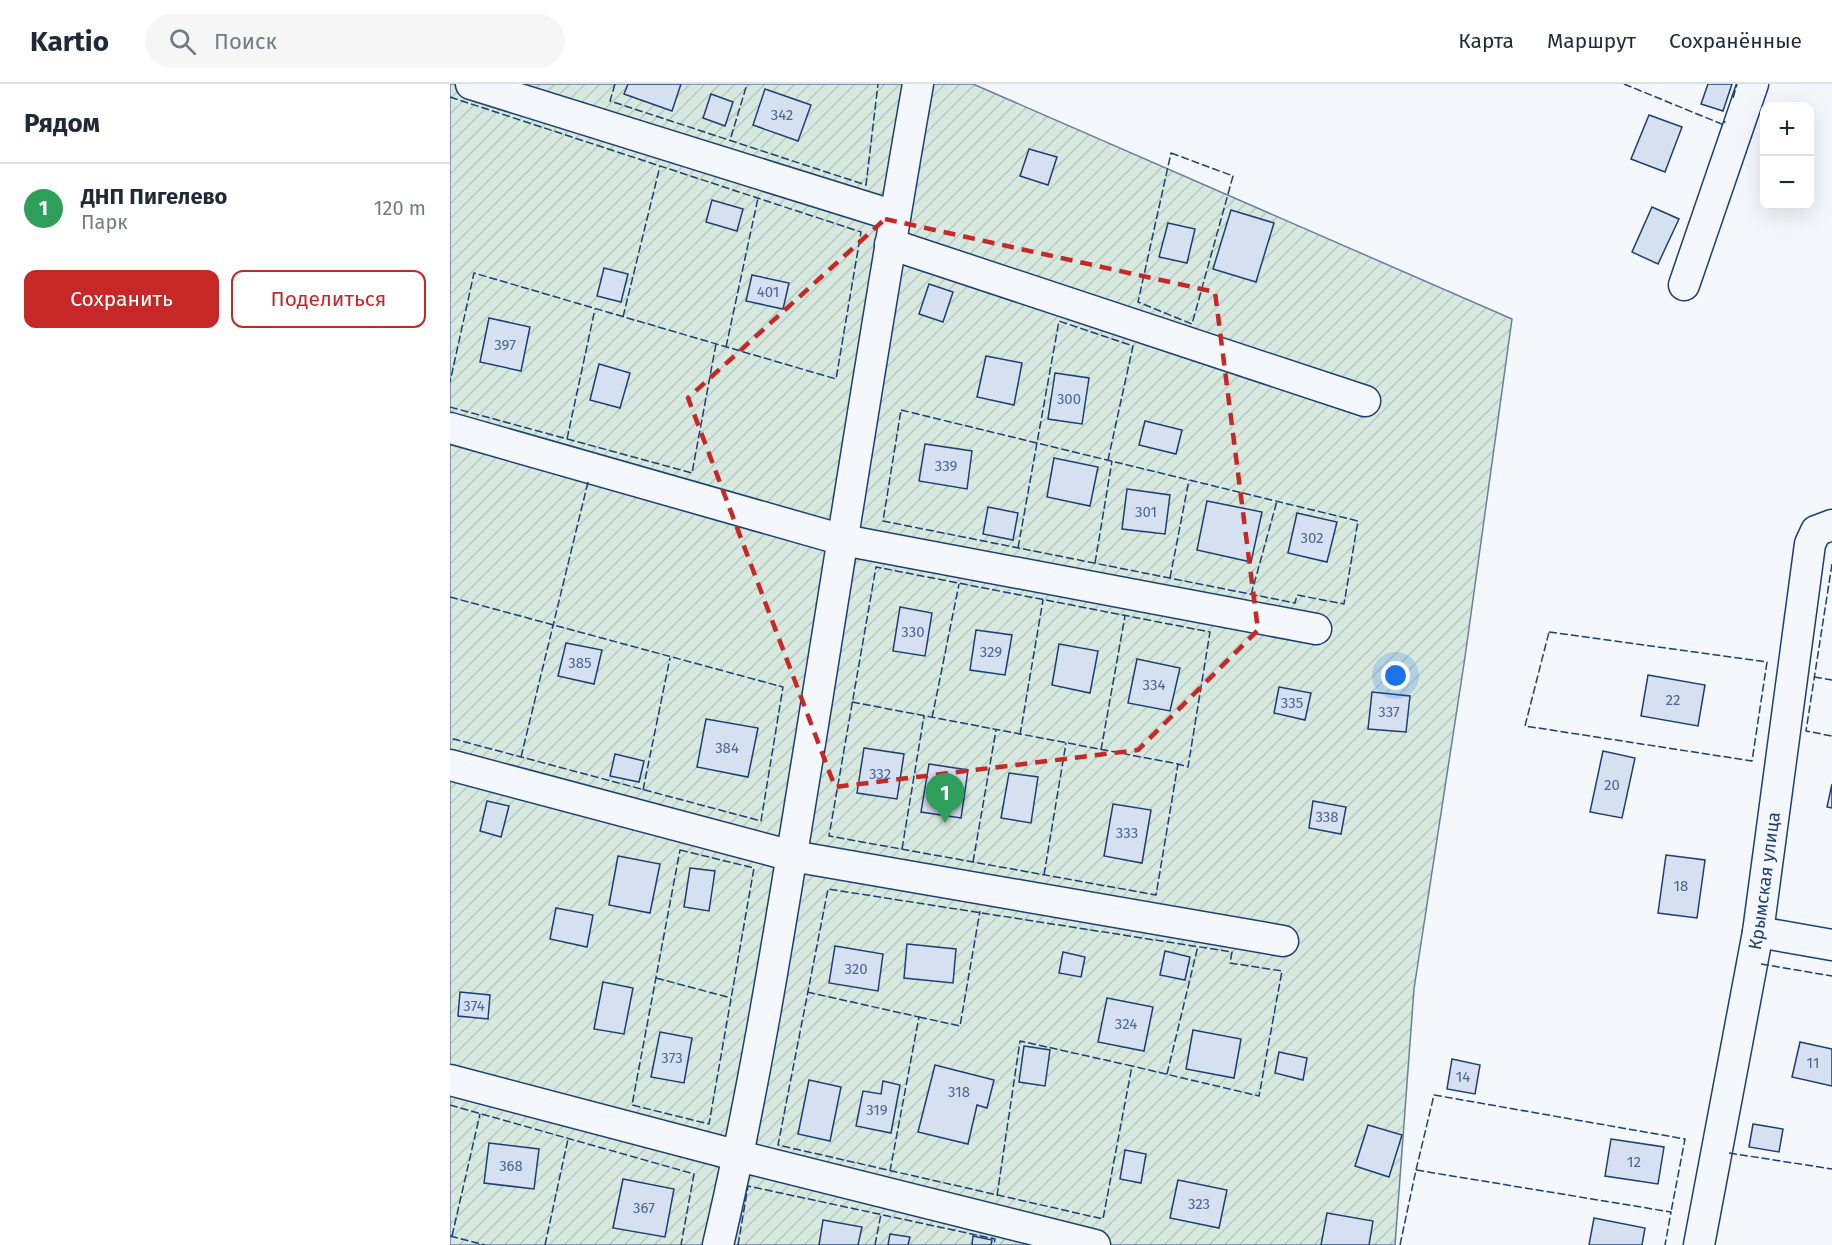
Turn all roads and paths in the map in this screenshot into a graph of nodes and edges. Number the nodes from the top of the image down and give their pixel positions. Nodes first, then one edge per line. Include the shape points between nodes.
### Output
1 (471, 84) edge
2 (918, 84) edge
3 (1753, 84) edge
4 (893, 230) junction
5 (1684, 285) dead end
6 (1365, 401) dead end
7 (450, 428) edge
8 (1832, 525) edge
9 (843, 540) junction
10 (1316, 629) dead end
11 (450, 765) edge
12 (792, 856) junction
13 (1758, 932) junction
14 (1283, 941) dead end
15 (1832, 945) edge
16 (450, 1080) edge
17 (739, 1156) junction
18 (718, 1245) edge
19 (1095, 1245) edge
20 (1699, 1245) edge

1 - 4 street
2 - 4 street
3 - 5 street
4 - 6 street
4 - 9 street
7 - 9 street
8 - 13 street, Крымская улица via 1816,531 1810,544
9 - 10 street
9 - 12 street
11 - 12 street
12 - 14 street
12 - 17 street
13 - 15 street
13 - 20 street, Крымская улица
16 - 17 street
17 - 18 street
17 - 19 street

